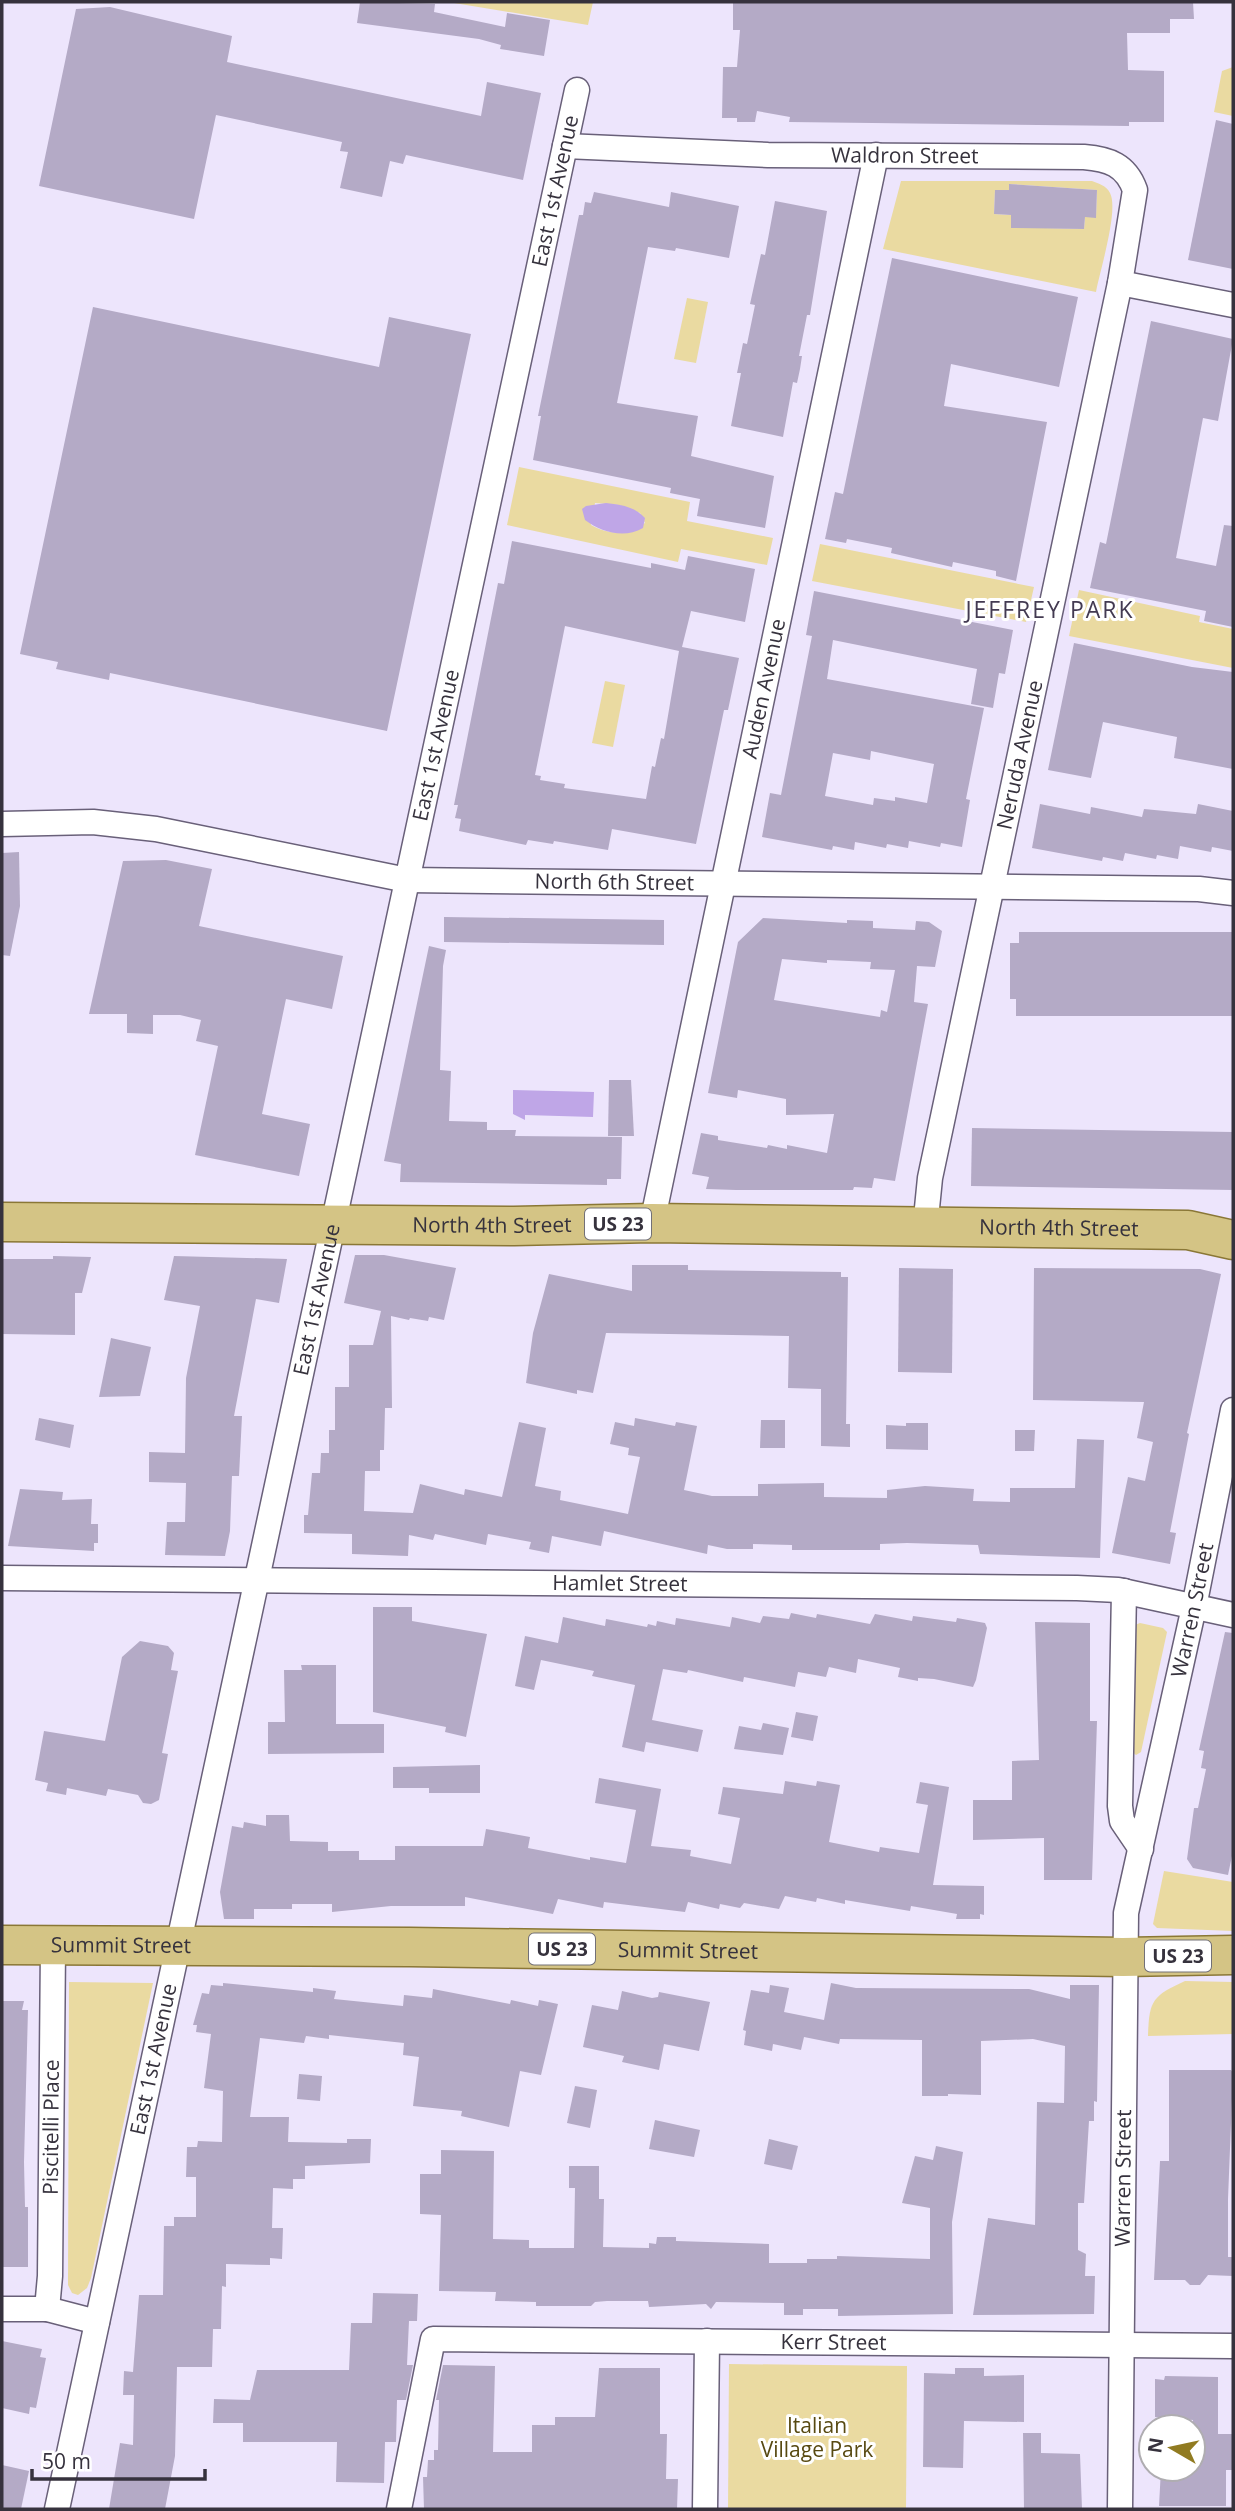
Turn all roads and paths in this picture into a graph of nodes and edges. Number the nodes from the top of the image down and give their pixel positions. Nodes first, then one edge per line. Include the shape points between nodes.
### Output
1 (577, 90) dead end
2 (565, 146) junction
3 (876, 155) junction
4 (1120, 283) junction
5 (1233, 305) edge
6 (2, 824) edge
7 (407, 880) junction
8 (724, 884) junction
9 (992, 888) junction
10 (1233, 893) edge
11 (2, 1222) edge
12 (652, 1223) junction
13 (333, 1225) junction
14 (925, 1228) junction
15 (1233, 1240) edge
16 (1233, 1410) edge
17 (2, 1578) edge
18 (256, 1580) junction
19 (1124, 1591) junction
20 (1194, 1607) junction
21 (1233, 1615) edge
22 (1140, 1849) junction
23 (2, 1945) edge
24 (54, 1946) junction
25 (177, 1947) junction
26 (1233, 1955) edge
27 (1123, 1957) junction
28 (2, 2309) edge
29 (47, 2309) junction
30 (97, 2322) junction
31 (707, 2341) junction
32 (1122, 2344) junction
33 (1233, 2346) edge
34 (57, 2509) edge
35 (399, 2509) edge
36 (705, 2509) edge
37 (1120, 2509) edge

1 - 2 street, East 1st Avenue
2 - 3 street, Waldron Street
2 - 7 street, East 1st Avenue
3 - 4 street, Waldron Street via 1108,159 1131,177 1135,190
3 - 8 street, Auden Avenue
4 - 5 street
4 - 9 street, Neruda Avenue
6 - 7 street, North 6th Street via 93,822 156,829
7 - 8 street, North 6th Street
7 - 13 street, East 1st Avenue
8 - 9 street, North 6th Street
8 - 12 street, Auden Avenue
9 - 10 street, North 6th Street
9 - 14 street, Neruda Avenue via 928,1187
11 - 13 main road, North 4th Street / US 23
12 - 13 main road, North 4th Street / US 23
12 - 14 main road, North 4th Street / US 23
13 - 18 street, East 1st Avenue
14 - 15 main road, North 4th Street / US 23 via 1188,1230
16 - 20 street, Warren Street
17 - 18 street, Hamlet Street
18 - 19 street, Hamlet Street
18 - 25 street, East 1st Avenue
19 - 20 street, Hamlet Street
19 - 22 street via 1120,1806 1122,1821
20 - 21 street, Hamlet Street
20 - 22 street, Warren Street
22 - 27 street, Warren Street via 1126,1913
23 - 24 main road, Summit Street / US 23
24 - 25 main road, Summit Street / US 23
24 - 29 street, Piscitelli Place
25 - 27 main road, Summit Street / US 23
25 - 30 street, East 1st Avenue
26 - 27 main road, US 23
27 - 32 street, Warren Street
28 - 29 street
29 - 30 street
30 - 34 street, East 1st Avenue
31 - 32 street, Kerr Street
31 - 35 street, Kerr Street via 432,2339
31 - 36 street
32 - 33 street, Kerr Street
32 - 37 street, Warren Street

